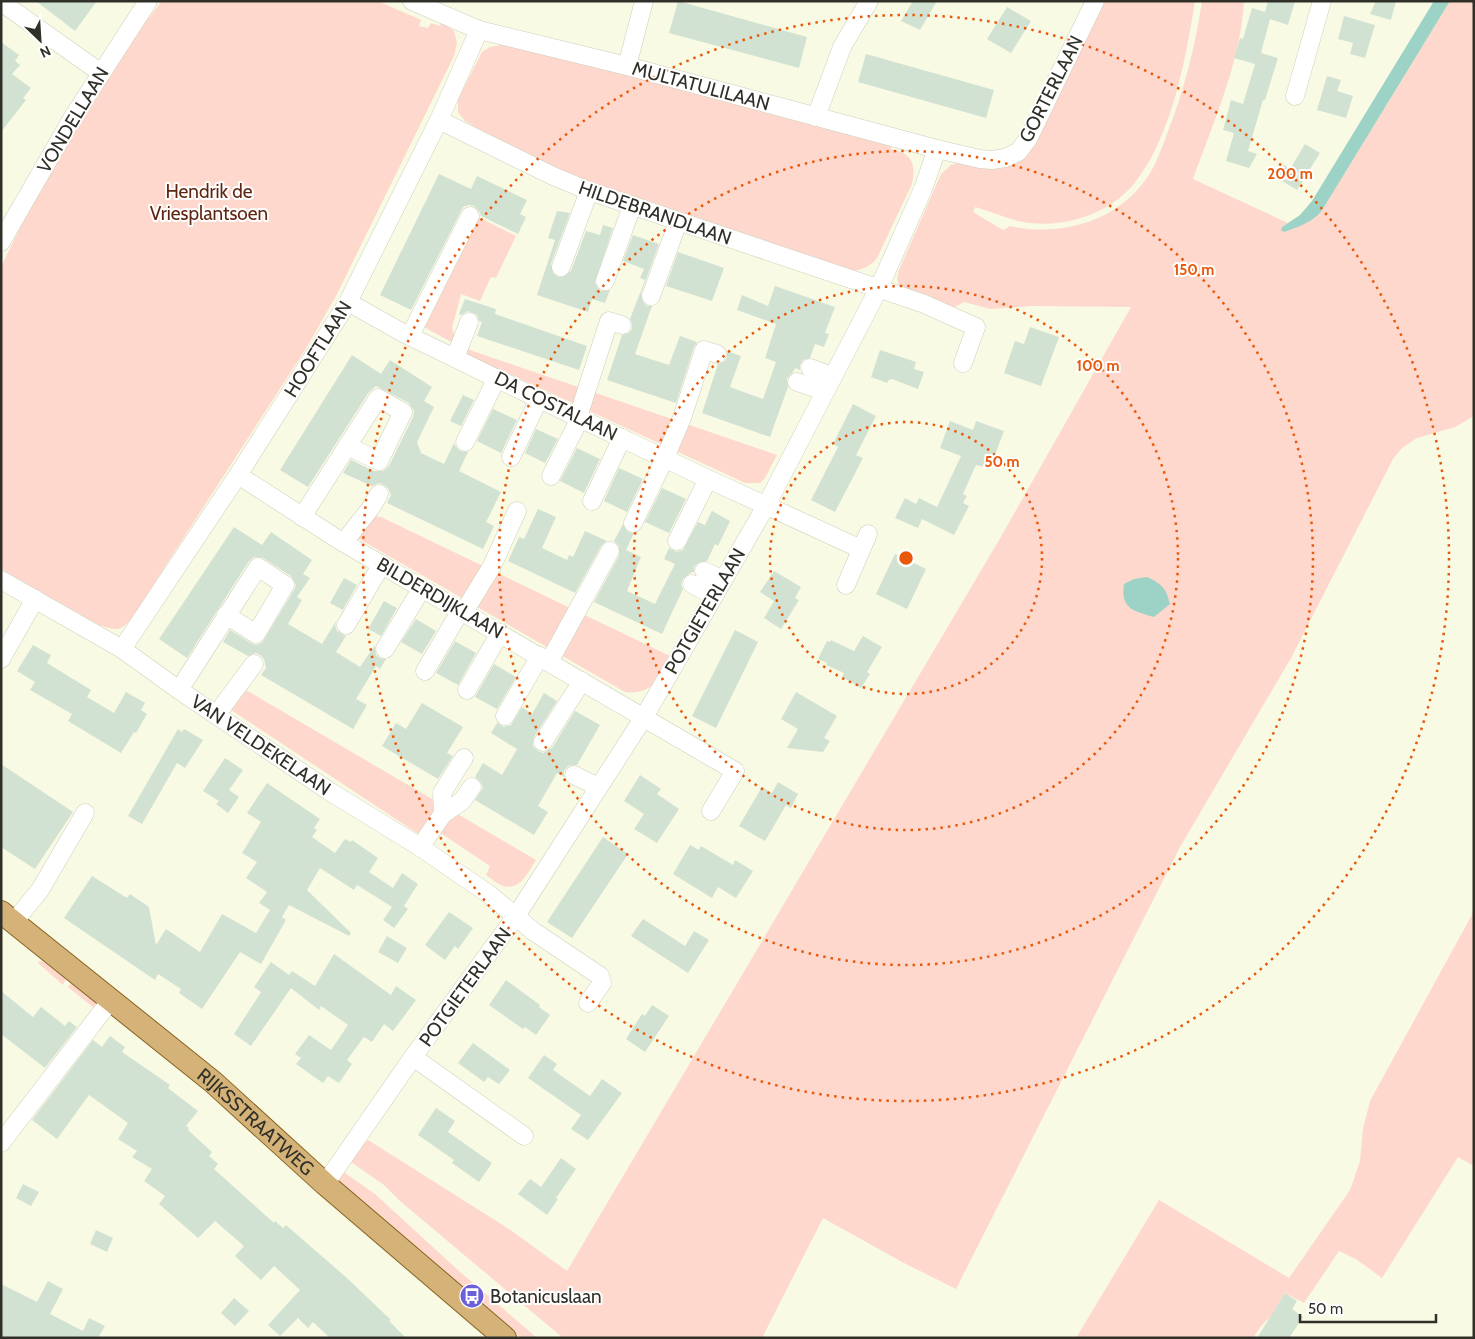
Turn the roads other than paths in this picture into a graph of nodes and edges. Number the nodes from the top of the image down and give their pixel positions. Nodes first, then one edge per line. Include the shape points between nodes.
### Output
1 (148, 1) edge
2 (644, 1) edge
3 (869, 1) edge
4 (1095, 1) edge
5 (1322, 1) edge
6 (1, 2) edge
7 (421, 3) edge
8 (480, 30) junction
9 (627, 66) junction
10 (101, 73) junction
11 (1295, 96) dead end
12 (816, 117) junction
13 (439, 120) junction
14 (937, 149) junction
15 (992, 160) joint
16 (589, 191) junction
17 (632, 206) junction
18 (470, 216) dead end
19 (678, 222) junction
20 (1, 242) edge
21 (561, 267) dead end
22 (605, 281) dead end
23 (879, 288) junction
24 (651, 296) dead end
25 (348, 302) junction
26 (469, 322) dead end
27 (622, 325) dead end
28 (410, 336) junction
29 (717, 354) dead end
30 (455, 358) junction
31 (963, 363) dead end
32 (810, 368) dead end
33 (497, 378) junction
34 (797, 382) dead end
35 (828, 384) junction
36 (539, 399) junction
37 (579, 417) junction
38 (622, 438) junction
39 (465, 442) dead end
40 (347, 446) dead end
41 (511, 457) dead end
42 (665, 458) junction
43 (238, 475) junction
44 (551, 476) dead end
45 (708, 479) junction
46 (379, 494) dead end
47 (592, 501) dead end
48 (767, 504) junction
49 (517, 511) dead end
50 (302, 517) junction
51 (633, 523) dead end
52 (677, 541) dead end
53 (344, 542) junction
54 (610, 551) dead end
55 (382, 564) junction
56 (704, 571) dead end
57 (1, 580) edge
58 (723, 580) junction
59 (692, 584) dead end
60 (846, 585) dead end
61 (422, 588) junction
62 (714, 596) junction
63 (35, 599) junction
64 (462, 611) junction
65 (226, 616) dead end
66 (346, 625) dead end
67 (500, 633) junction
68 (122, 649) junction
69 (385, 649) dead end
70 (545, 659) junction
71 (1, 660) edge
72 (254, 664) dead end
73 (425, 671) dead end
74 (582, 681) junction
75 (179, 690) junction
76 (467, 690) dead end
77 (216, 715) junction
78 (505, 716) dead end
79 (644, 717) junction
80 (543, 742) dead end
81 (464, 758) dead end
82 (574, 776) dead end
83 (472, 788) dead end
84 (598, 788) junction
85 (711, 811) dead end
86 (85, 813) dead end
87 (443, 814) junction
88 (420, 847) junction
89 (516, 916) junction
90 (8, 917) edge
91 (111, 1000) junction
92 (588, 1003) dead end
93 (413, 1057) junction
94 (524, 1136) dead end
95 (1, 1143) edge
96 (325, 1184) junction
97 (506, 1338) edge

1 - 10 street, VONDELLAAN
2 - 9 street
3 - 12 street via 842,47
4 - 15 street, GORTERLAAN via 1028,139 1018,152
5 - 11 street
6 - 10 street
7 - 8 street, MULTATULILAAN
8 - 9 street, MULTATULILAAN
8 - 13 street, HOOFTLAAN
9 - 12 street, MULTATULILAAN
10 - 20 street, VONDELLAAN
12 - 14 street, MULTATULILAAN
13 - 16 street, HILDEBRANDLAAN
13 - 25 street, HOOFTLAAN
14 - 15 street, MULTATULILAAN
14 - 23 street, POTGIETERLAAN
16 - 17 street, HILDEBRANDLAAN
16 - 21 street
17 - 19 street, HILDEBRANDLAAN
17 - 22 street
18 - 28 street
19 - 23 street, HILDEBRANDLAAN
19 - 24 street
23 - 31 street via 976,327
23 - 35 street, POTGIETERLAAN
25 - 28 street, DA COSTALAAN
25 - 43 street, HOOFTLAAN
26 - 30 street
27 - 37 street via 609,321
28 - 30 street, DA COSTALAAN
29 - 42 street via 704,350
30 - 33 street, DA COSTALAAN
32 - 35 street
33 - 36 street, DA COSTALAAN
33 - 39 street
34 - 35 street
35 - 48 street, POTGIETERLAAN
36 - 37 street, DA COSTALAAN
36 - 41 street
37 - 38 street, DA COSTALAAN
37 - 44 street
38 - 42 street, DA COSTALAAN
38 - 47 street
40 - 50 street
42 - 45 street, DA COSTALAAN
42 - 51 street
43 - 50 street, BILDERDIJKLAAN
43 - 68 street, HOOFTLAAN
45 - 48 street, DA COSTALAAN
45 - 52 street
46 - 53 street
48 - 58 street, POTGIETERLAAN
48 - 60 street via 865,542
49 - 64 street via 492,566
50 - 53 street, BILDERDIJKLAAN
53 - 55 street, BILDERDIJKLAAN
54 - 70 street
55 - 61 street, BILDERDIJKLAAN
55 - 66 street
56 - 58 street
57 - 63 street, VAN VELDEKELAAN
58 - 62 street, POTGIETERLAAN
59 - 62 street
61 - 64 street, BILDERDIJKLAAN
61 - 69 street
62 - 79 street, POTGIETERLAAN
63 - 68 street, VAN VELDEKELAAN
63 - 71 street
64 - 67 street, BILDERDIJKLAAN
64 - 73 street
65 - 75 street
67 - 70 street, BILDERDIJKLAAN
67 - 76 street
68 - 75 street, VAN VELDEKELAAN
70 - 74 street, BILDERDIJKLAAN
70 - 78 street
72 - 77 street
74 - 79 street, BILDERDIJKLAAN
74 - 80 street
75 - 77 street, VAN VELDEKELAAN
77 - 88 street, VAN VELDEKELAAN
79 - 84 street, POTGIETERLAAN
79 - 85 street via 735,771
81 - 87 street via 442,793
82 - 84 street
83 - 87 street via 462,801
84 - 89 street, POTGIETERLAAN
86 - 90 street via 40,890
87 - 88 street
88 - 89 street, VAN VELDEKELAAN
89 - 92 street, POTGIETERLAAN via 532,931 600,976 602,983
89 - 93 street, POTGIETERLAAN
90 - 91 main road, RIJKSSTRAATWEG
91 - 95 street
91 - 96 main road, RIJKSSTRAATWEG via 213,1082
93 - 94 street, POTGIETERLAAN
93 - 96 street, POTGIETERLAAN
96 - 97 main road, RIJKSSTRAATWEG

